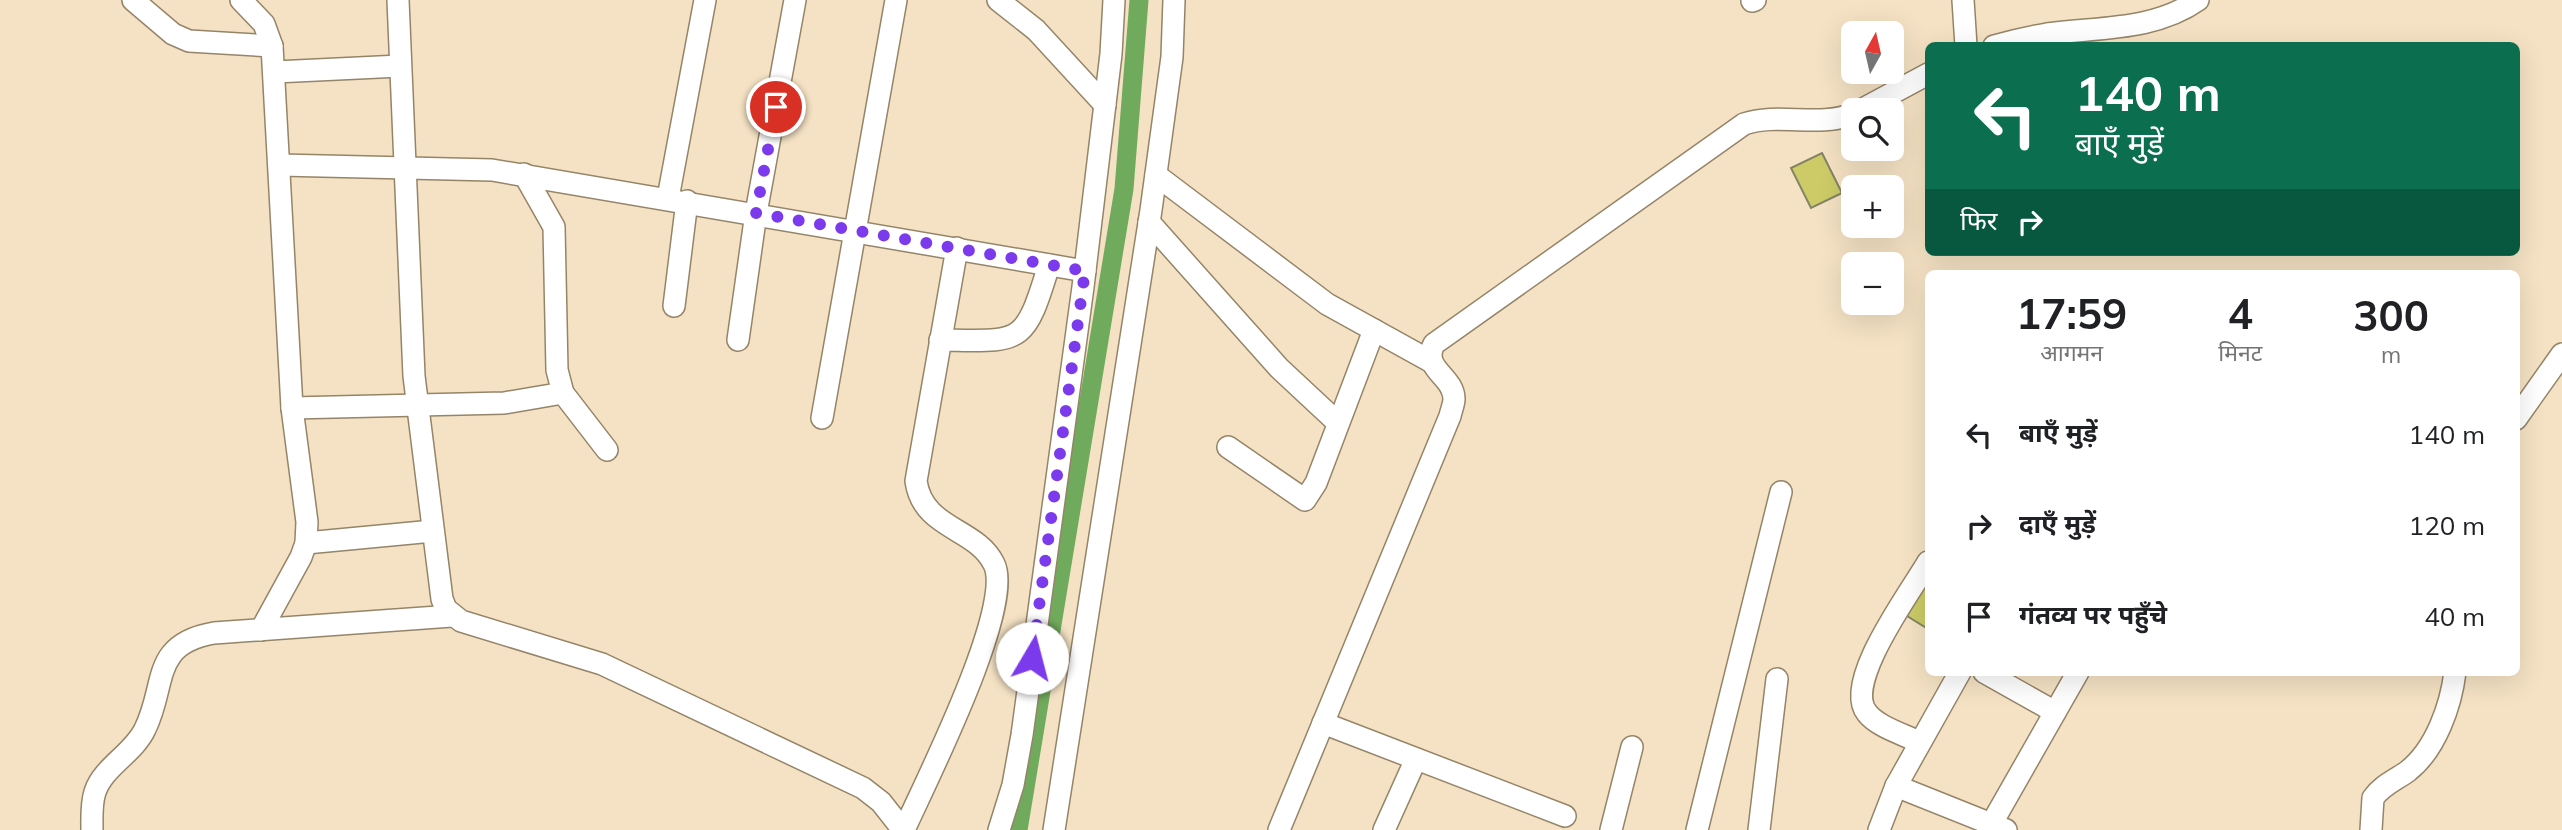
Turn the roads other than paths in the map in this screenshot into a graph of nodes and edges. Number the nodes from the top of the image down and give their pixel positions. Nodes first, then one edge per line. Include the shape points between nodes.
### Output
1 (133, 0) edge
2 (241, 0) edge
3 (398, 0) edge
4 (705, 0) edge
5 (795, 0) edge
6 (895, 0) edge
7 (998, 0) edge
8 (1114, 0) edge
9 (1174, 0) edge
10 (1963, 0) edge
11 (2197, 0) edge
12 (1966, 42) edge
13 (2012, 42) edge
14 (272, 46) junction
15 (400, 66) junction
16 (275, 72) junction
17 (1925, 76) edge
18 (1883, 98) edge
19 (1105, 105) junction
20 (1841, 117) edge
21 (280, 164) junction
22 (403, 165) junction
23 (524, 174) junction
24 (1156, 176) junction
25 (678, 200) junction
26 (756, 213) junction
27 (1149, 222) junction
28 (853, 230) junction
29 (957, 248) junction
30 (1049, 265) junction
31 (1085, 271) junction
32 (674, 306) dead end
33 (1374, 330) junction
34 (737, 340) dead end
35 (940, 340) junction
36 (2562, 354) edge
37 (1430, 361) junction
38 (563, 393) junction
39 (417, 404) junction
40 (292, 408) junction
41 (2520, 413) edge
42 (822, 418) dead end
43 (1338, 423) junction
44 (1228, 447) dead end
45 (607, 450) dead end
46 (1781, 492) dead end
47 (433, 531) junction
48 (306, 543) junction
49 (1925, 567) edge
50 (452, 616) junction
51 (261, 630) junction
52 (1958, 676) edge
53 (1991, 676) edge
54 (2076, 676) edge
55 (2455, 676) edge
56 (1777, 679) dead end
57 (2055, 712) junction
58 (1323, 723) junction
59 (1919, 742) junction
60 (1632, 747) dead end
61 (1416, 759) junction
62 (1895, 786) junction
63 (1565, 816) dead end
64 (1995, 828) edge
65 (1614, 829) edge
66 (92, 830) edge
67 (903, 830) edge
68 (999, 830) edge
69 (1054, 830) edge
70 (1279, 830) edge
71 (1384, 830) edge
72 (1697, 830) edge
73 (1759, 830) edge
74 (1879, 830) edge
75 (2371, 830) edge

1 - 14 street via 188,41
2 - 14 street via 264,24
3 - 15 street
4 - 25 street
5 - 26 street
6 - 28 street
7 - 19 street via 1036,30
8 - 19 street
9 - 24 street via 1172,57
10 - 12 street
11 - 13 street via 2147,23
14 - 16 street
15 - 16 street
15 - 22 street
16 - 21 street
17 - 18 street
19 - 31 street
20 - 37 street via 1744,124 1434,344
21 - 22 street
21 - 40 street
22 - 23 street
22 - 39 street
23 - 25 street
23 - 38 street via 554,227 555,346
24 - 27 street
24 - 33 street via 1327,304
25 - 26 street
25 - 32 street
26 - 28 street
26 - 34 street
27 - 43 street via 1279,368
27 - 69 street
28 - 29 street
28 - 42 street
29 - 30 street
29 - 35 street
30 - 31 street
30 - 35 street via 1037,306 1022,331 1006,339
31 - 68 street via 1021,734 1013,785
33 - 37 street
33 - 43 street
35 - 67 street via 916,481 918,496 927,511 985,552 995,564 999,583 974,671
36 - 41 street
37 - 58 street via 1451,389 1450,416
38 - 39 street via 504,403
38 - 45 street
39 - 40 street
39 - 47 street
40 - 48 street
43 - 44 street via 1305,500
46 - 72 street
47 - 48 street
47 - 50 street via 442,599
48 - 51 street
49 - 59 street via 1865,671 1861,705 1868,715
50 - 51 street
50 - 67 street via 602,664 665,693 863,788
51 - 66 street via 197,636 168,657 145,729 94,793
52 - 59 street
53 - 57 street
54 - 57 street
55 - 75 street via 2444,717 2421,758 2373,798
56 - 73 street
57 - 64 street
58 - 61 street
58 - 70 street
59 - 62 street
60 - 65 street
61 - 63 street
61 - 71 street
62 - 64 street
62 - 74 street

